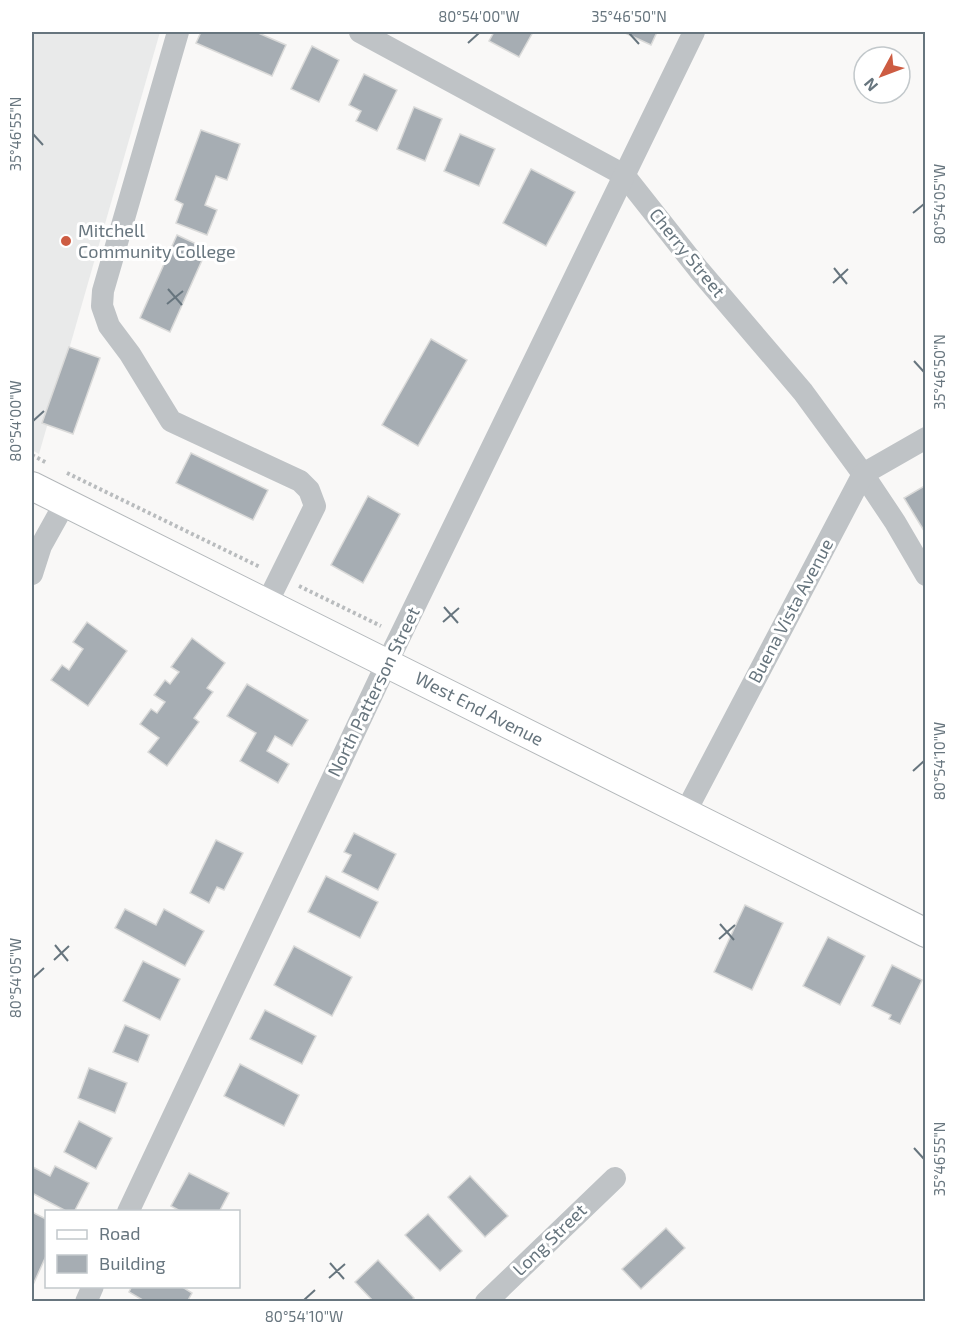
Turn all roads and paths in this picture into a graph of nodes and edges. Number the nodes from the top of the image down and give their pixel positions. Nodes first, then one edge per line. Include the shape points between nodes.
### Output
1 (178, 32) edge
2 (360, 32) edge
3 (694, 32) edge
4 (624, 175) junction
5 (926, 438) edge
6 (32, 455) edge
7 (52, 465) dead end
8 (63, 471) dead end
9 (863, 474) junction
10 (32, 486) edge
11 (65, 502) junction
12 (32, 574) edge
13 (926, 574) edge
14 (281, 578) junction
15 (267, 603) junction
16 (388, 630) dead end
17 (387, 663) junction
18 (685, 813) junction
19 (926, 933) edge
20 (615, 1178) dead end
21 (129, 1210) edge
22 (93, 1288) edge
23 (86, 1302) edge
24 (486, 1302) edge

1 - 14 street via 103,291 102,306 109,326 171,421 300,481 309,490 315,506
2 - 4 street, Cherry Street
3 - 4 street, North Patterson Street
4 - 9 street, Cherry Street via 803,392
4 - 17 street, North Patterson Street
5 - 9 street
6 - 7 path
8 - 14 path
9 - 13 street, Cherry Street
9 - 18 street, Buena Vista Avenue
10 - 11 main road, West End Avenue
11 - 12 street via 41,546
11 - 15 main road, West End Avenue
14 - 15 street
14 - 16 path
15 - 17 main road, West End Avenue
17 - 18 main road, West End Avenue
17 - 21 street, North Patterson Street
18 - 19 main road, West End Avenue
20 - 24 street, Long Street
22 - 23 street

